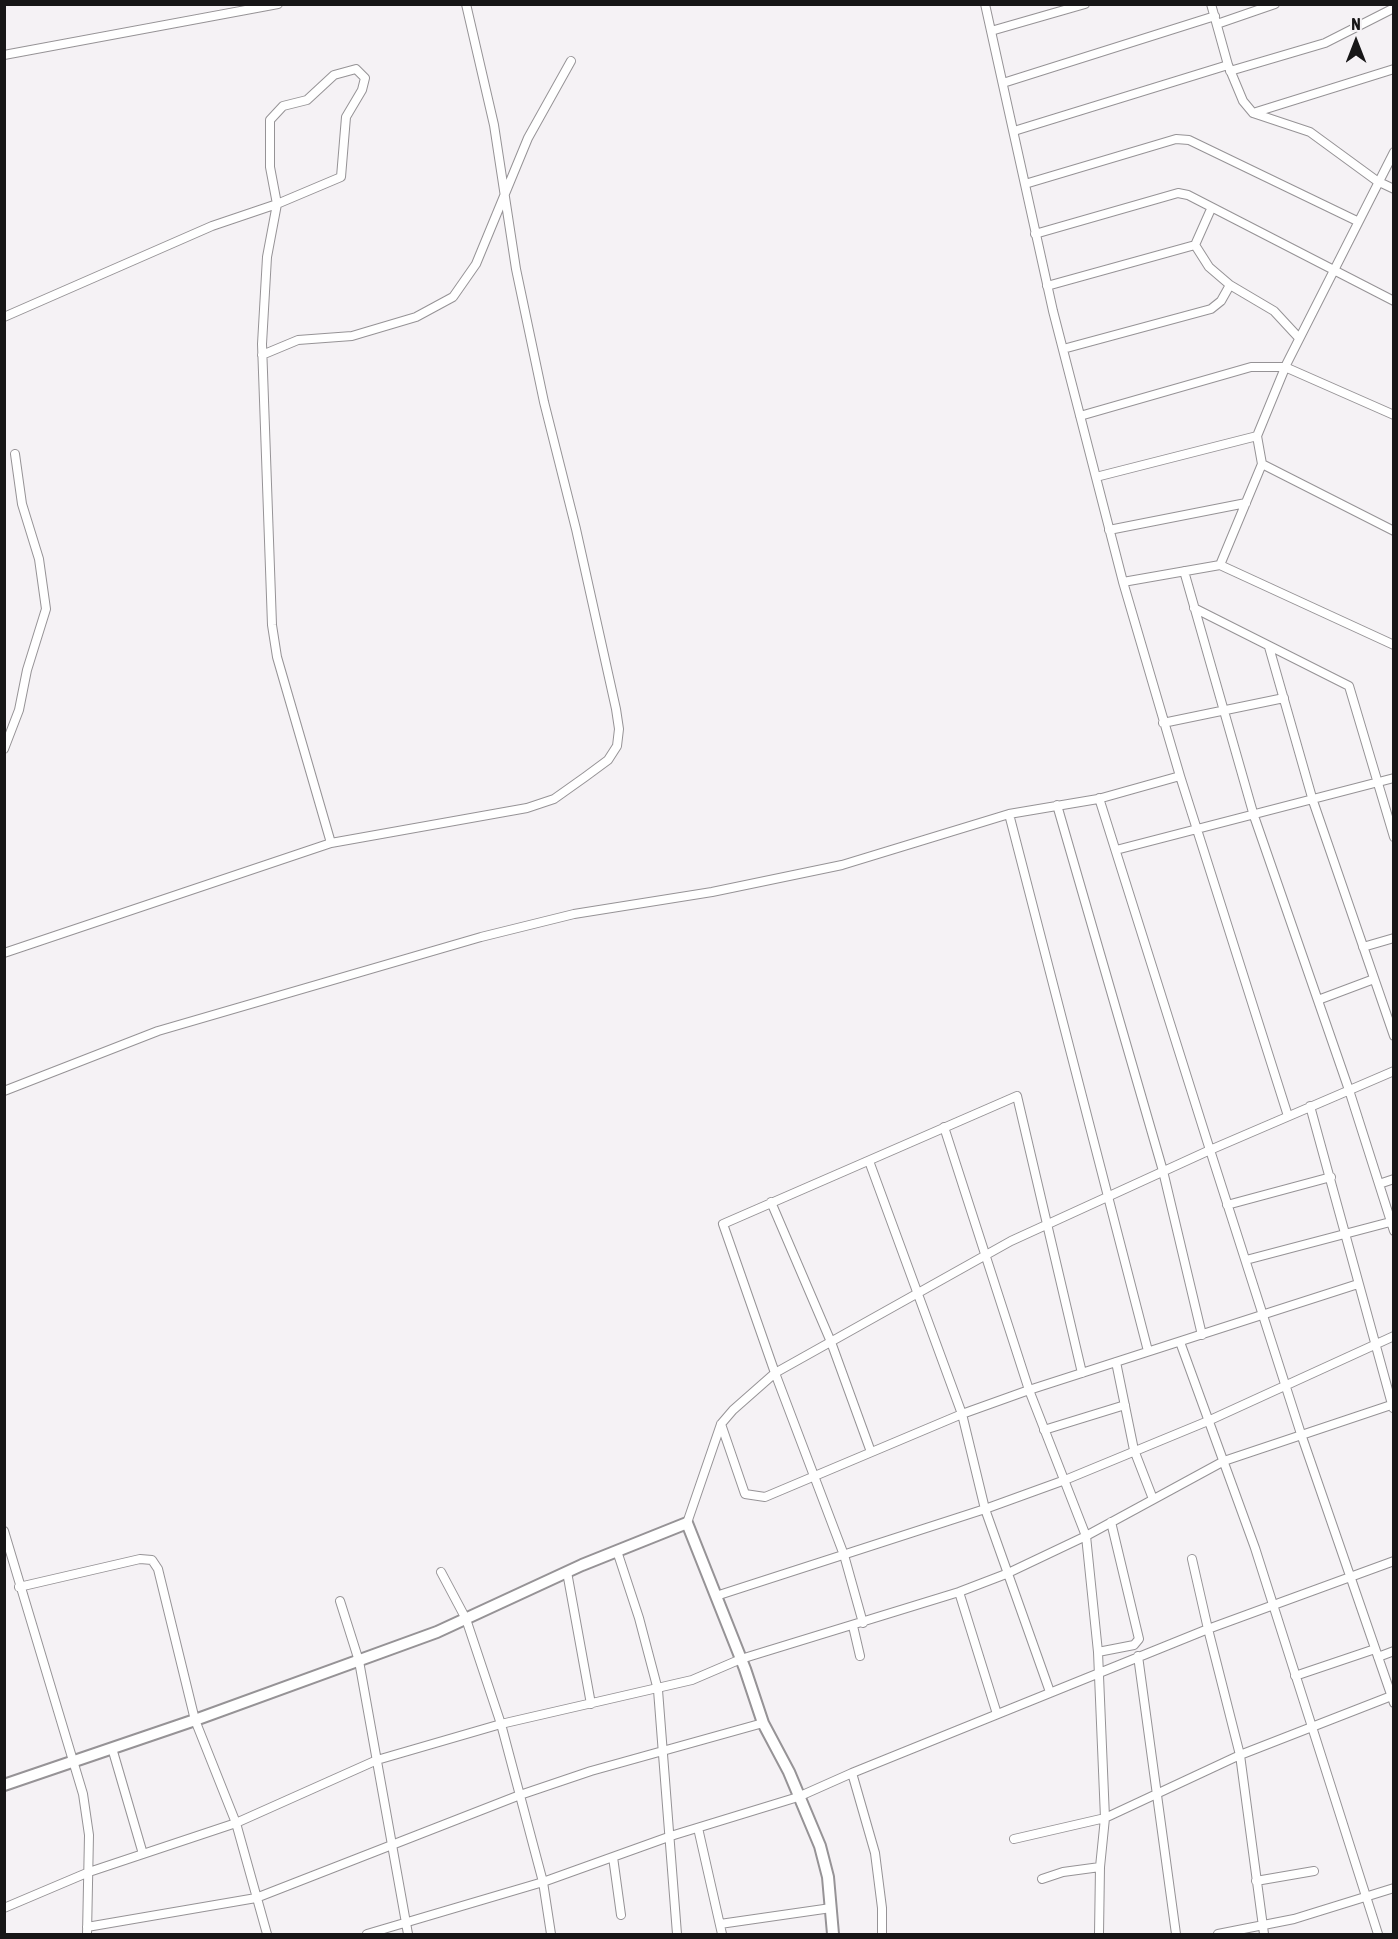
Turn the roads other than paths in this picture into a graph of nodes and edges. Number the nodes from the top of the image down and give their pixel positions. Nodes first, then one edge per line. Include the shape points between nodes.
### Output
1 (278, 4) edge
2 (466, 4) edge
3 (985, 4) edge
4 (1084, 4) edge
5 (1211, 4) edge
6 (1275, 4) edge
7 (1394, 8) edge
8 (1216, 20) junction
9 (991, 31) junction
10 (4, 55) edge
11 (571, 61) dead end
12 (1229, 68) junction
13 (1394, 69) edge
14 (1003, 83) junction
15 (1253, 113) junction
16 (1014, 131) junction
17 (1394, 152) edge
18 (1377, 181) junction
19 (1025, 184) junction
20 (1394, 189) edge
21 (504, 192) junction
22 (277, 204) junction
23 (1211, 209) junction
24 (1357, 221) junction
25 (1035, 234) junction
26 (1195, 245) junction
27 (1334, 271) junction
28 (1230, 285) junction
29 (1047, 286) junction
30 (1394, 301) edge
31 (4, 317) edge
32 (1299, 338) junction
33 (1063, 349) junction
34 (262, 356) junction
35 (1285, 367) junction
36 (1394, 415) edge
37 (1080, 416) junction
38 (1257, 435) junction
39 (15, 454) dead end
40 (1262, 464) junction
41 (1096, 477) junction
42 (1246, 503) junction
43 (1109, 530) junction
44 (1394, 531) edge
45 (1220, 565) junction
46 (1184, 571) junction
47 (1123, 582) junction
48 (1194, 608) junction
49 (1394, 645) edge
50 (1269, 647) junction
51 (1284, 698) junction
52 (1224, 710) junction
53 (1163, 723) junction
54 (4, 748) edge
55 (1180, 776) junction
56 (1394, 778) edge
57 (1377, 782) junction
58 (1099, 798) junction
59 (1313, 801) junction
60 (1057, 805) junction
61 (1009, 814) junction
62 (1254, 816) junction
63 (1198, 830) junction
64 (1394, 837) edge
65 (331, 843) junction
66 (1116, 850) junction
67 (1394, 938) edge
68 (1363, 947) junction
69 (4, 953) edge
70 (1374, 979) junction
71 (1317, 1000) junction
72 (1394, 1036) edge
73 (1394, 1071) edge
74 (1349, 1090) junction
75 (4, 1091) edge
76 (1311, 1106) junction
77 (1288, 1116) junction
78 (944, 1127) junction
79 (1210, 1150) junction
80 (868, 1161) junction
81 (1163, 1172) junction
82 (1331, 1177) junction
83 (1394, 1179) edge
84 (1378, 1184) junction
85 (1108, 1197) junction
86 (771, 1202) junction
87 (1227, 1205) junction
88 (1392, 1221) edge
89 (1045, 1224) junction
90 (1394, 1232) edge
91 (1343, 1234) junction
92 (985, 1256) junction
93 (1246, 1260) junction
94 (1358, 1284) junction
95 (916, 1294) junction
96 (1264, 1315) junction
97 (1202, 1335) junction
98 (1394, 1336) edge
99 (831, 1342) junction
100 (1180, 1342) junction
101 (1377, 1344) junction
102 (1148, 1351) junction
103 (1116, 1362) junction
104 (775, 1373) junction
105 (1082, 1373) junction
106 (1287, 1385) junction
107 (1029, 1390) junction
108 (1125, 1405) junction
109 (1393, 1406) edge
110 (962, 1414) junction
111 (1208, 1421) junction
112 (721, 1424) junction
113 (1044, 1430) junction
114 (1301, 1434) junction
115 (1134, 1450) junction
116 (871, 1452) junction
117 (1224, 1461) junction
118 (816, 1475) junction
119 (1065, 1480) junction
120 (1153, 1499) junction
121 (985, 1509) junction
122 (1111, 1522) junction
123 (687, 1523) junction
124 (4, 1531) edge
125 (1086, 1536) junction
126 (617, 1551) junction
127 (844, 1555) junction
128 (1192, 1559) dead end
129 (1394, 1561) edge
130 (441, 1572) dead end
131 (567, 1572) junction
132 (1006, 1574) junction
133 (1351, 1578) junction
134 (19, 1587) junction
135 (959, 1592) junction
136 (716, 1596) junction
137 (340, 1601) dead end
138 (1273, 1606) junction
139 (466, 1619) junction
140 (863, 1623) junction
141 (853, 1626) junction
142 (1208, 1629) junction
143 (1375, 1649) junction
144 (1394, 1651) edge
145 (1098, 1652) junction
146 (860, 1656) dead end
147 (1138, 1656) junction
148 (1378, 1658) junction
149 (741, 1659) junction
150 (358, 1661) junction
151 (1098, 1672) junction
152 (1295, 1676) junction
153 (657, 1690) junction
154 (1050, 1692) junction
155 (1393, 1698) edge
156 (591, 1704) junction
157 (997, 1714) junction
158 (195, 1720) junction
159 (763, 1723) junction
160 (501, 1724) junction
161 (1312, 1726) junction
162 (112, 1748) junction
163 (663, 1752) junction
164 (1240, 1755) junction
165 (377, 1760) junction
166 (71, 1761) junction
167 (852, 1773) junction
168 (4, 1785) edge
169 (1159, 1794) junction
170 (520, 1795) junction
171 (798, 1797) junction
172 (1105, 1818) junction
173 (236, 1823) junction
174 (698, 1828) junction
175 (671, 1836) junction
176 (1014, 1839) dead end
177 (393, 1846) junction
178 (143, 1854) junction
179 (613, 1857) junction
180 (1100, 1867) junction
181 (1314, 1871) dead end
182 (89, 1872) junction
183 (1042, 1879) dead end
184 (1256, 1881) junction
185 (543, 1882) junction
186 (1394, 1887) edge
187 (1366, 1897) junction
188 (256, 1898) junction
189 (4, 1908) edge
190 (831, 1908) junction
191 (621, 1915) dead end
192 (407, 1923) junction
193 (720, 1924) junction
194 (1262, 1925) junction
195 (87, 1931) edge
196 (267, 1935) edge
197 (367, 1935) edge
198 (408, 1935) edge
199 (551, 1935) edge
200 (677, 1935) edge
201 (722, 1935) edge
202 (833, 1935) edge
203 (882, 1935) edge
204 (1099, 1935) edge
205 (1176, 1935) edge
206 (1218, 1935) edge
207 (1264, 1935) edge
208 (1378, 1935) edge

1 - 10 street
2 - 21 street via 494,125
3 - 9 street
4 - 9 street
5 - 8 street
6 - 8 street
7 - 12 street via 1325,43
8 - 12 street
8 - 14 street
9 - 14 street
11 - 21 street via 528,138
12 - 15 street via 1243,101
12 - 16 street
13 - 15 street
14 - 16 street
15 - 18 street via 1310,132
16 - 19 street
17 - 18 street
18 - 20 street
18 - 24 street
19 - 24 street via 1176,139 1189,140
19 - 25 street
21 - 34 street via 476,264 453,297 416,317 352,336 298,340
21 - 65 street via 544,402 616,709 617,746 608,760 554,799 527,808
22 - 22 street via 270,167 270,120 283,106 307,100 334,75 356,69 365,78 346,117 341,177
22 - 31 street via 212,226
22 - 34 street via 267,256
23 - 25 street via 1178,193
23 - 26 street
23 - 27 street
24 - 27 street
25 - 29 street
26 - 28 street via 1209,267
26 - 29 street
27 - 30 street
27 - 32 street
28 - 32 street via 1274,311
28 - 33 street via 1221,302 1211,309
29 - 33 street
32 - 35 street
33 - 37 street
34 - 65 street via 275,646
35 - 36 street
35 - 37 street via 1251,367
35 - 38 street
37 - 41 street
38 - 40 street
38 - 41 street
39 - 54 street via 46,609 19,710
40 - 42 street
40 - 44 street
41 - 43 street
42 - 43 street
42 - 45 street
43 - 47 street
45 - 46 street
45 - 49 street
46 - 47 street
46 - 48 street
47 - 53 street
48 - 50 street
48 - 52 street
50 - 51 street
50 - 57 street via 1349,686
51 - 52 street
51 - 59 street
52 - 53 street
52 - 62 street
53 - 55 street
55 - 58 street
55 - 63 street
56 - 57 street
57 - 59 street
57 - 64 street
58 - 60 street
58 - 66 street
59 - 62 street
59 - 68 street
60 - 61 street
60 - 81 street
61 - 75 street via 842,865 712,892 574,914 481,937 158,1031
61 - 85 street
62 - 63 street
62 - 71 street
63 - 66 street
63 - 77 street
65 - 69 street
66 - 79 street
67 - 68 street
68 - 70 street
70 - 71 street
70 - 72 street
71 - 74 street
73 - 74 street
74 - 76 street
74 - 84 street
76 - 77 street
76 - 82 street
77 - 79 street
78 - 80 street
78 - 89 street via 1017,1096
78 - 92 street
79 - 81 street
79 - 87 street
80 - 86 street
80 - 95 street
81 - 85 street
81 - 97 street
82 - 87 street
82 - 91 street
83 - 84 street
84 - 88 street
85 - 89 street
85 - 102 street
86 - 99 street
86 - 104 street via 723,1224
87 - 93 street
88 - 90 street
88 - 91 street
89 - 92 street
89 - 105 street
91 - 93 street
91 - 94 street
92 - 95 street
92 - 107 street
93 - 96 street
94 - 96 street
94 - 101 street
95 - 99 street
95 - 110 street
96 - 97 street
96 - 106 street
97 - 100 street
98 - 101 street
99 - 104 street
99 - 116 street
100 - 102 street
100 - 111 street
101 - 106 street
101 - 109 street
102 - 103 street
103 - 105 street
103 - 108 street
104 - 112 street
104 - 118 street
105 - 107 street
106 - 111 street
106 - 114 street
107 - 110 street
107 - 113 street
108 - 113 street
108 - 115 street
109 - 114 street
110 - 116 street
110 - 121 street
111 - 115 street
111 - 117 street
112 - 118 street via 745,1494 765,1497
112 - 123 street
113 - 119 street
114 - 117 street
114 - 133 street
115 - 119 street
115 - 120 street
116 - 118 street
117 - 120 street
117 - 138 street
118 - 127 street
119 - 121 street
119 - 125 street
120 - 122 street
121 - 127 street
121 - 132 street
122 - 125 street
122 - 145 street via 1139,1639 1134,1645
123 - 126 street
123 - 136 street
124 - 134 street
125 - 132 street
125 - 145 street
126 - 131 street
126 - 153 street
127 - 136 street
127 - 140 street
128 - 142 street
129 - 133 street
130 - 139 street
131 - 139 street
131 - 156 street
132 - 135 street
132 - 154 street
133 - 138 street
133 - 143 street
134 - 158 street via 140,1559 152,1560 158,1569
134 - 166 street
135 - 140 street
135 - 157 street
136 - 149 street
137 - 150 street
138 - 142 street
138 - 152 street
139 - 150 street
139 - 160 street
140 - 141 street
141 - 146 street
141 - 149 street
142 - 147 street
142 - 164 street
143 - 148 street
143 - 152 street
144 - 148 street
145 - 151 street
147 - 151 street
147 - 169 street
148 - 155 street
149 - 153 street
149 - 159 street
150 - 158 street
150 - 165 street
151 - 154 street
151 - 172 street
152 - 161 street
153 - 156 street
153 - 163 street
154 - 157 street
155 - 161 street
156 - 160 street
157 - 167 street
158 - 162 street
158 - 173 street
159 - 163 street
159 - 171 street
160 - 165 street
160 - 170 street
161 - 164 street
161 - 187 street
162 - 166 street
162 - 178 street
163 - 170 street
163 - 175 street
164 - 169 street
164 - 184 street
165 - 173 street
165 - 177 street
166 - 168 street
166 - 182 street via 87,1814
167 - 171 street
167 - 203 street via 875,1853
169 - 172 street
169 - 205 street
170 - 177 street
170 - 185 street
171 - 174 street
171 - 190 street via 820,1846
172 - 176 street
172 - 180 street
173 - 178 street
173 - 188 street
174 - 175 street
174 - 193 street
175 - 179 street
175 - 200 street
177 - 188 street
177 - 192 street
178 - 182 street
179 - 185 street
179 - 191 street
180 - 183 street
180 - 204 street
181 - 184 street
182 - 189 street
182 - 195 street
184 - 194 street
185 - 192 street
185 - 199 street
186 - 187 street
187 - 194 street
187 - 208 street
188 - 195 street
188 - 196 street
190 - 193 street
190 - 202 street
192 - 197 street
192 - 198 street
193 - 201 street
194 - 206 street
194 - 207 street

